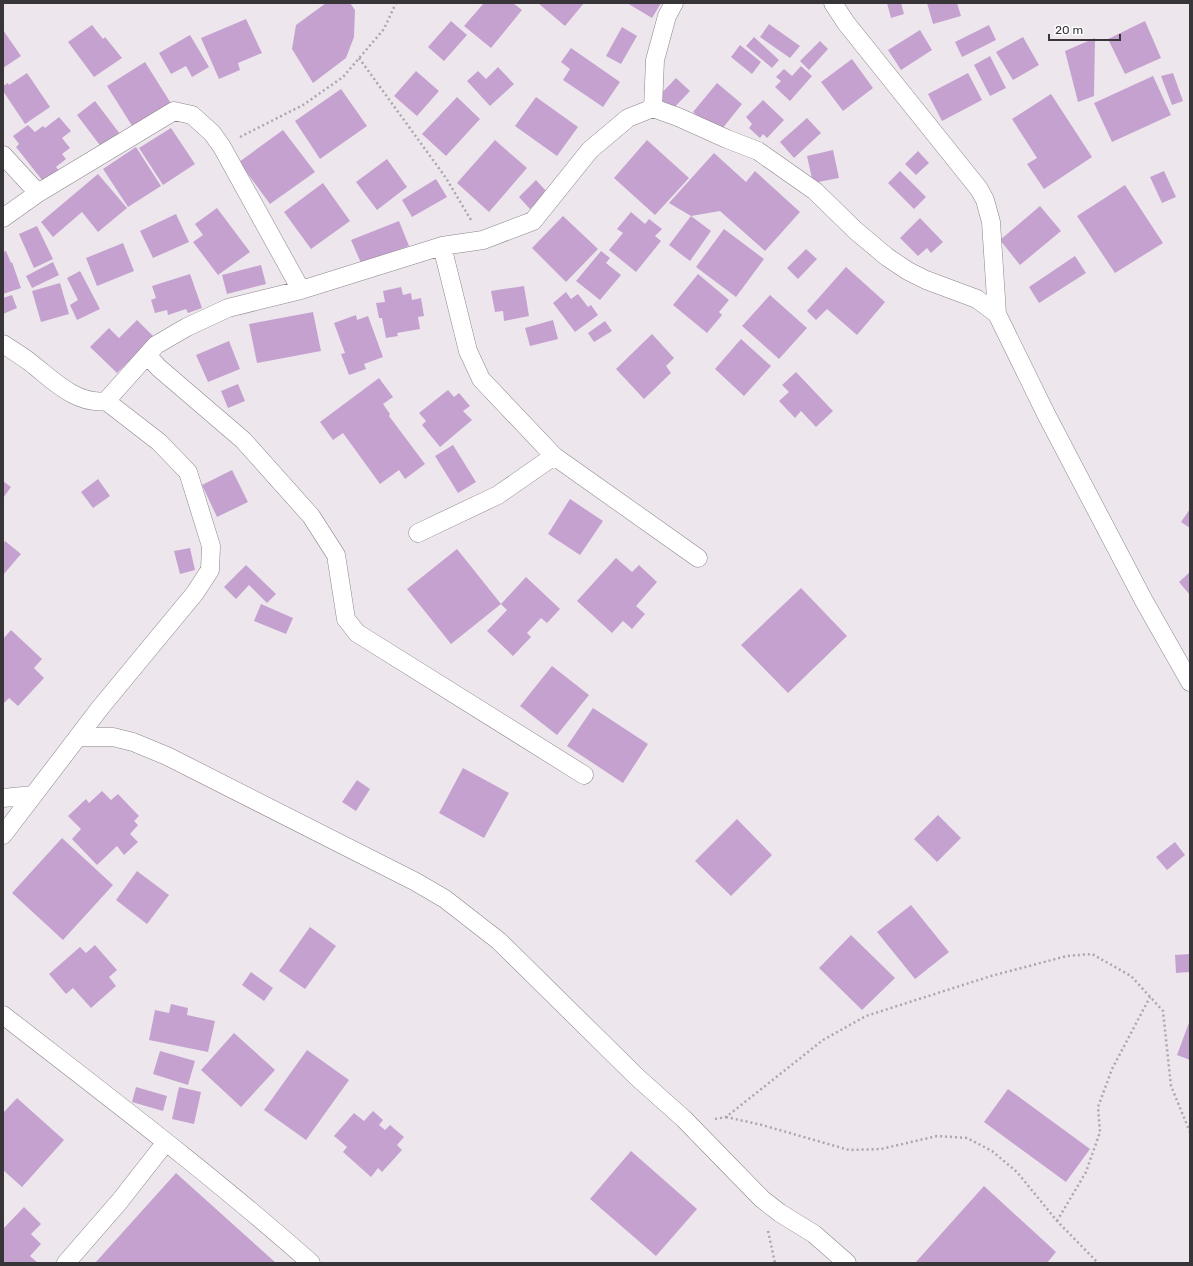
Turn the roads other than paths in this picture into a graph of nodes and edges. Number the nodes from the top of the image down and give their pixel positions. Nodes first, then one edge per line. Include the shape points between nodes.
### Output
1 (674, 3) edge
2 (833, 3) edge
3 (653, 108) junction
4 (3, 155) edge
5 (38, 193) junction
6 (3, 218) edge
7 (442, 246) junction
8 (301, 290) junction
9 (997, 314) junction
10 (3, 344) edge
11 (147, 355) junction
12 (106, 402) junction
13 (554, 456) junction
14 (418, 533) dead end
15 (698, 558) dead end
16 (1190, 682) edge
17 (78, 737) junction
18 (584, 775) dead end
19 (33, 795) junction
20 (3, 798) edge
21 (3, 835) edge
22 (3, 1015) edge
23 (166, 1142) junction
24 (66, 1263) edge
25 (310, 1263) edge
26 (847, 1263) edge

1 - 3 street via 667,16 655,60
2 - 9 street via 985,200 990,222
3 - 7 street via 628,118 590,150 534,222 483,240
3 - 9 street via 678,116 758,151 815,191 887,257 926,280 977,299
4 - 5 street
5 - 6 street
5 - 8 street via 174,111 192,115 212,132 222,147
7 - 8 street
7 - 13 street via 468,351 481,379
8 - 11 street via 228,308 186,327 156,345
9 - 16 street via 1144,602
10 - 12 street via 59,386 96,403
11 - 12 street
11 - 18 street via 242,440 311,516 336,555 346,619 357,633
12 - 17 street via 159,442 188,472 211,546 210,570 195,594
13 - 14 street via 498,495
13 - 15 street
17 - 19 street
17 - 26 street via 113,737 167,756 445,899 498,940 762,1199 814,1234
19 - 20 street
19 - 21 street
22 - 23 street
23 - 24 street
23 - 25 street

